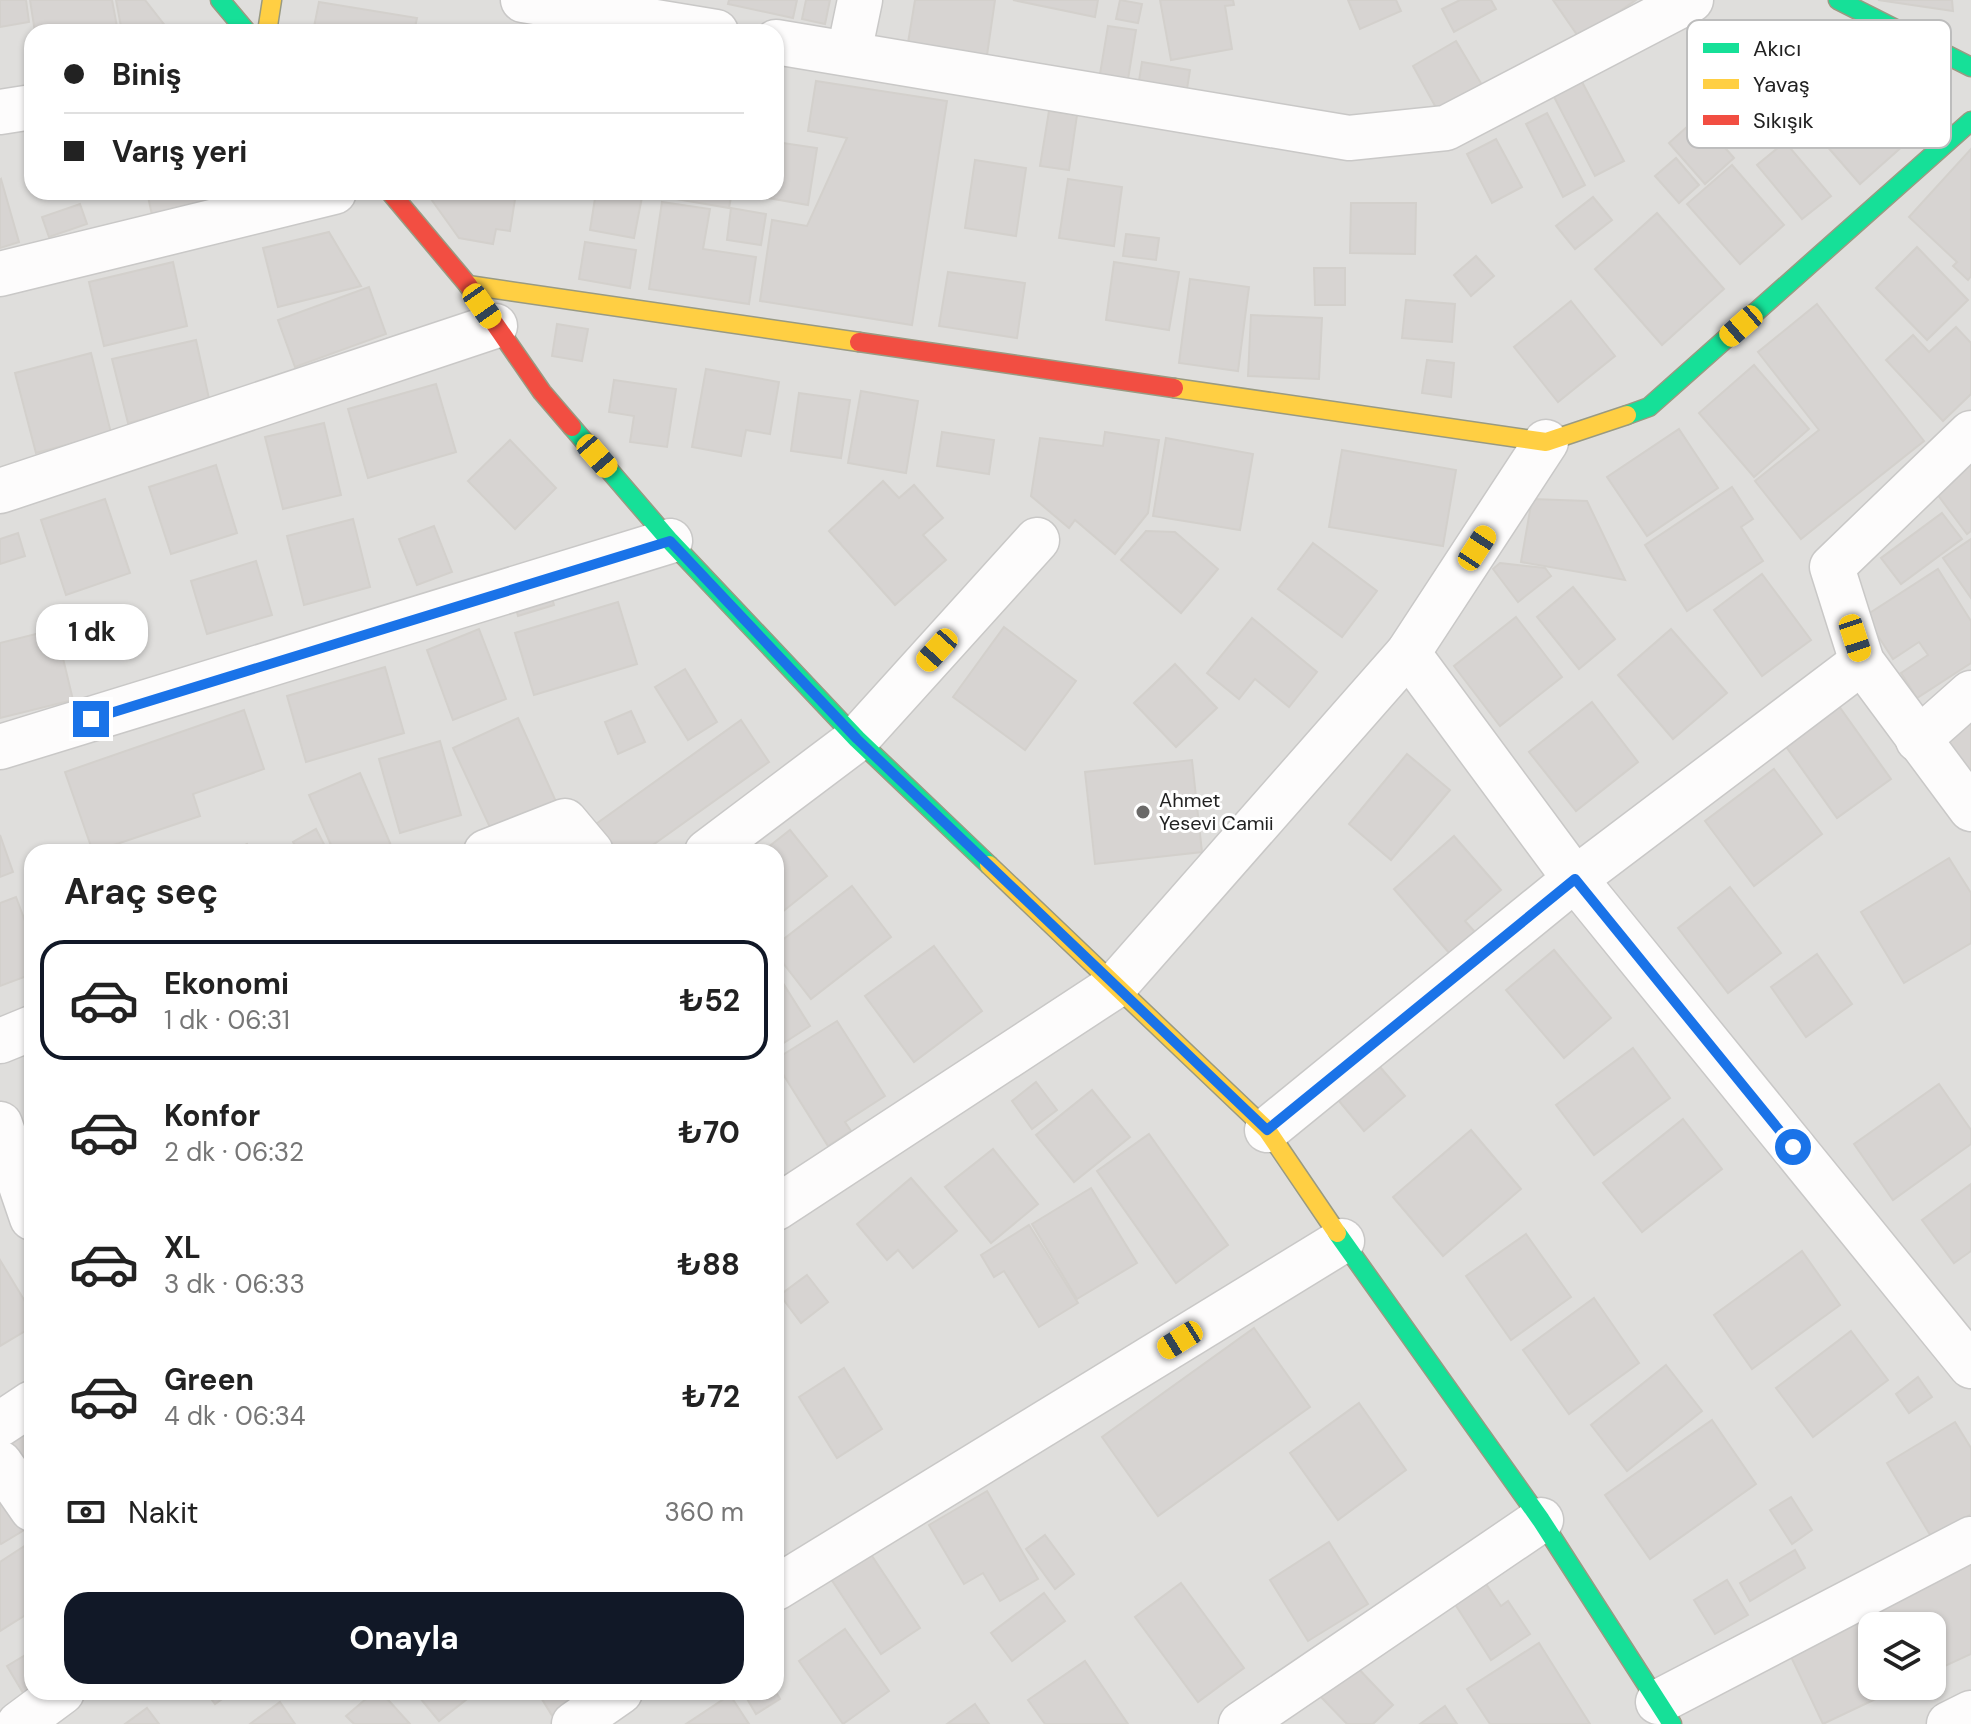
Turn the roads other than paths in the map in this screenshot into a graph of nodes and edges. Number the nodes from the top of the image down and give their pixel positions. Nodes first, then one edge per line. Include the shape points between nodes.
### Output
1 (220, 0) edge
2 (272, 0) edge
3 (523, 0) edge
4 (860, 0) edge
5 (1691, 0) edge
6 (1838, 0) edge
7 (573, 4) edge
8 (1878, 20) edge
9 (240, 24) edge
10 (268, 24) edge
11 (675, 24) edge
12 (784, 43) edge
13 (849, 53) junction
14 (1951, 57) edge
15 (1971, 67) edge
16 (24, 108) edge
17 (0, 112) edge
18 (1971, 121) edge
19 (1951, 139) edge
20 (1941, 148) edge
21 (301, 200) edge
22 (397, 200) edge
23 (0, 274) edge
24 (468, 285) junction
25 (495, 326) junction
26 (1971, 433) edge
27 (1546, 442) junction
28 (0, 491) edge
29 (1037, 540) dead end
30 (670, 541) junction
31 (1408, 653) junction
32 (1862, 662) junction
33 (1971, 693) edge
34 (857, 739) junction
35 (1918, 740) junction
36 (0, 747) edge
37 (1971, 809) edge
38 (506, 844) edge
39 (584, 844) edge
40 (718, 844) edge
41 (1575, 879) junction
42 (1115, 986) junction
43 (24, 1031) edge
44 (0, 1041) edge
45 (0, 1124) edge
46 (1267, 1130) junction
47 (24, 1194) edge
48 (784, 1203) edge
49 (1342, 1241) junction
50 (1971, 1366) edge
51 (24, 1408) edge
52 (0, 1424) edge
53 (0, 1463) edge
54 (24, 1498) edge
55 (1541, 1520) junction
56 (1971, 1539) edge
57 (784, 1583) edge
58 (51, 1700) edge
59 (608, 1700) edge
60 (1665, 1713) edge
61 (1971, 1713) edge
62 (19, 1724) edge
63 (574, 1724) edge
64 (1241, 1724) edge
65 (1949, 1724) edge

1 - 9 street
2 - 10 street
3 - 7 street
4 - 13 street
5 - 13 street via 1446,128 1349,138
6 - 8 street
7 - 11 street
12 - 13 street
14 - 15 street
16 - 17 street
18 - 19 street
20 - 27 street via 1649,407
21 - 23 street
22 - 24 street
24 - 25 street
24 - 27 street
25 - 28 street
25 - 30 street via 542,392
26 - 32 street via 1832,567
27 - 31 street
29 - 34 street
30 - 34 street
30 - 36 street
31 - 41 street
31 - 42 street
32 - 35 street
32 - 41 street
33 - 35 street
34 - 40 street
34 - 42 street
35 - 37 street
38 - 39 street via 565,821
41 - 46 street
41 - 50 street
42 - 46 street
42 - 48 street
43 - 44 street
45 - 47 street
46 - 49 street
49 - 55 street
49 - 57 street
51 - 52 street
53 - 54 street
55 - 60 street
55 - 64 street
56 - 60 street
58 - 62 street
59 - 63 street
61 - 65 street

